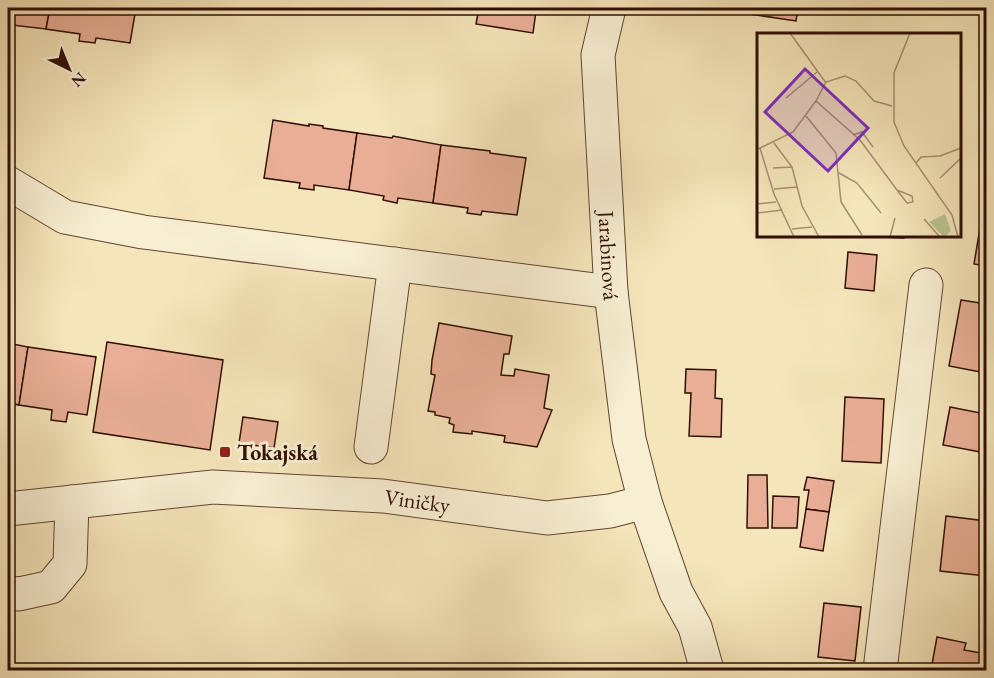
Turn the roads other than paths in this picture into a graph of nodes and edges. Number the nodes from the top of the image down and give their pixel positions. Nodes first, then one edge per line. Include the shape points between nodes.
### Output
1 (609, 8) edge
2 (8, 183) edge
3 (395, 264) junction
4 (926, 285) dead end
5 (610, 292) junction
6 (371, 447) dead end
7 (72, 502) junction
8 (645, 502) junction
9 (8, 509) edge
10 (8, 593) edge
11 (707, 670) edge
12 (880, 670) edge

1 - 5 street, Jarabinová via 598,55
2 - 3 street via 65,217 143,232
3 - 5 street
3 - 6 street
4 - 12 street
5 - 8 street, Jarabinová via 629,439
7 - 8 street, Viničky via 213,487 383,496 547,518 610,511
7 - 9 street, Viničky
7 - 10 street via 70,564 51,587
8 - 11 street

